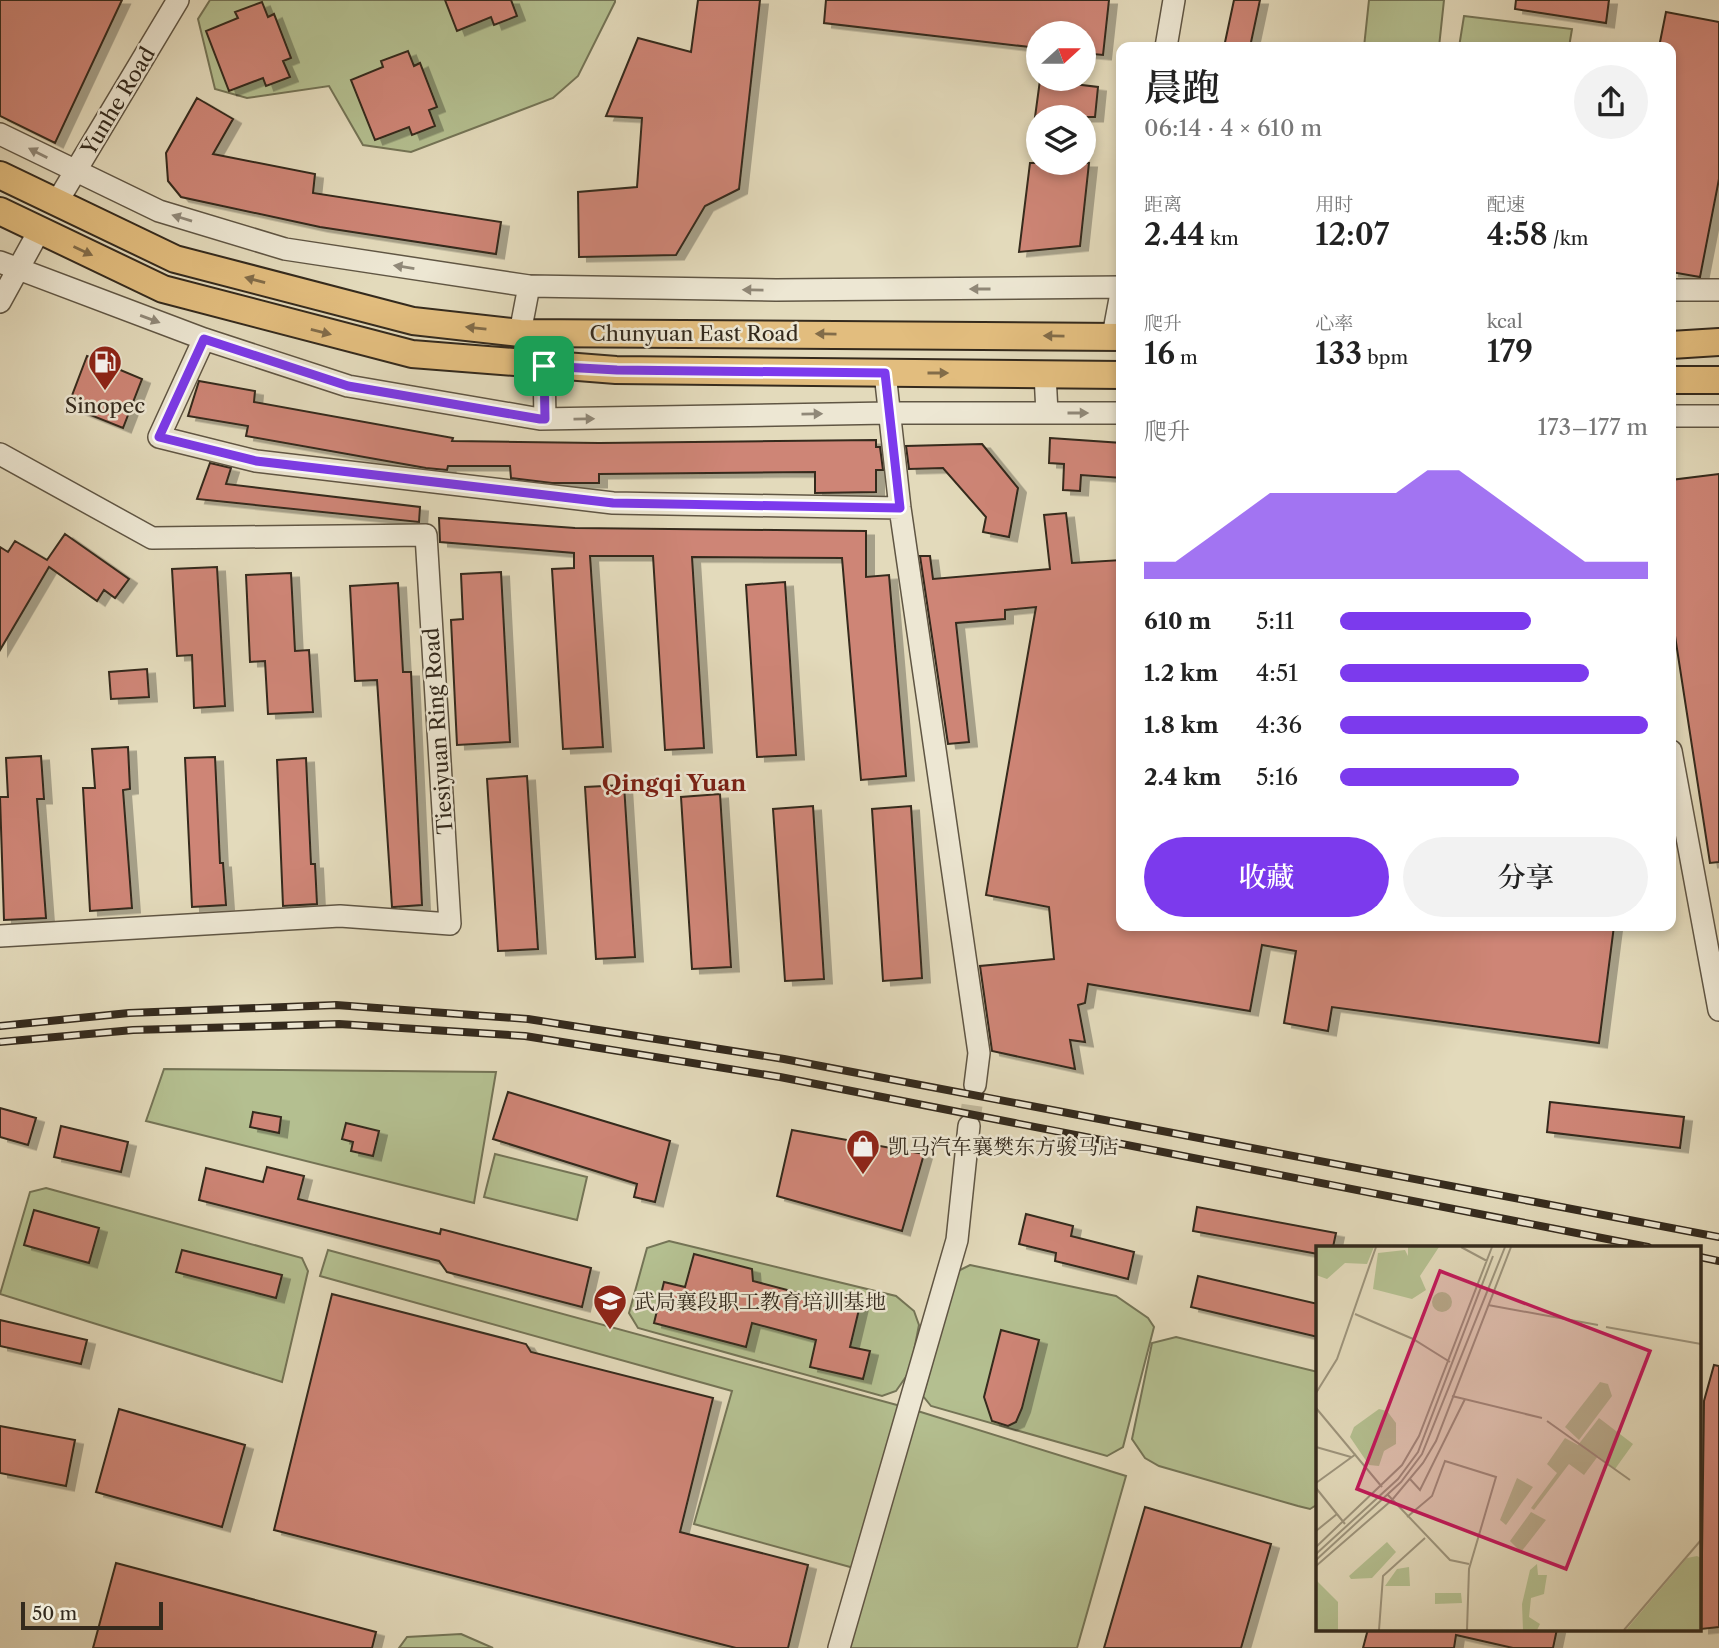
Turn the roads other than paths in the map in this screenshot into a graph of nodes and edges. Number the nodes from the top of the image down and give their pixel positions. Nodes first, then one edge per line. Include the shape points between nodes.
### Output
1 (178, 0) edge
2 (1174, 0) edge
3 (1167, 42) edge
4 (0, 134) edge
5 (76, 172) junction
6 (0, 175) edge
7 (57, 202) junction
8 (0, 211) edge
9 (39, 231) junction
10 (8, 266) edge
11 (529, 286) junction
12 (1116, 288) edge
13 (1676, 290) edge
14 (1719, 290) edge
15 (0, 302) edge
16 (520, 333) junction
17 (1116, 336) edge
18 (204, 339) junction
19 (1719, 342) edge
20 (1676, 345) edge
21 (544, 366) junction
22 (885, 373) junction
23 (1045, 374) junction
24 (1116, 375) edge
25 (1676, 380) edge
26 (1719, 380) edge
27 (888, 413) junction
28 (1047, 413) junction
29 (1116, 414) edge
30 (1676, 416) edge
31 (1719, 416) edge
32 (545, 419) junction
33 (0, 454) edge
34 (900, 508) junction
35 (1676, 778) edge
36 (0, 936) edge
37 (1719, 1010) edge
38 (975, 1085) tunnel mouth
39 (970, 1126) tunnel mouth
40 (839, 1648) edge

1 - 5 street, Yunhe Road
2 - 3 street
5 -> 4 street
5 - 7 street, Yunhe Road
11 -> 5 street via 285,249 159,211
6 - 7 main road, Chunyuan East Road
16 -> 7 main road, Chunyuan East Road via 413,321 175,258
8 - 9 main road, Chunyuan East Road
9 - 10 street
9 -> 21 main road, Chunyuan East Road via 163,289 318,331 412,354
10 - 15 street
10 -> 18 street
12 -> 11 street
11 - 16 street
13 - 14 street
17 -> 16 main road, Chunyuan East Road
18 - 32 street via 348,386
18 - 34 street via 159,437 256,461 613,503
19 - 20 main road
21 - 22 main road, Chunyuan East Road
21 - 32 street
22 -> 23 main road, Chunyuan East Road
22 - 27 street
23 - 24 main road, Chunyuan East Road
23 - 28 street
25 - 26 main road
27 - 28 street
32 -> 27 street
27 - 34 street
28 -> 29 street
30 - 31 street
33 - 36 street, Tiesiyuan Ring Road via 152,538 426,535 450,924 340,916
34 - 38 street via 979,1053
35 - 37 street
39 - 40 street via 957,1240

